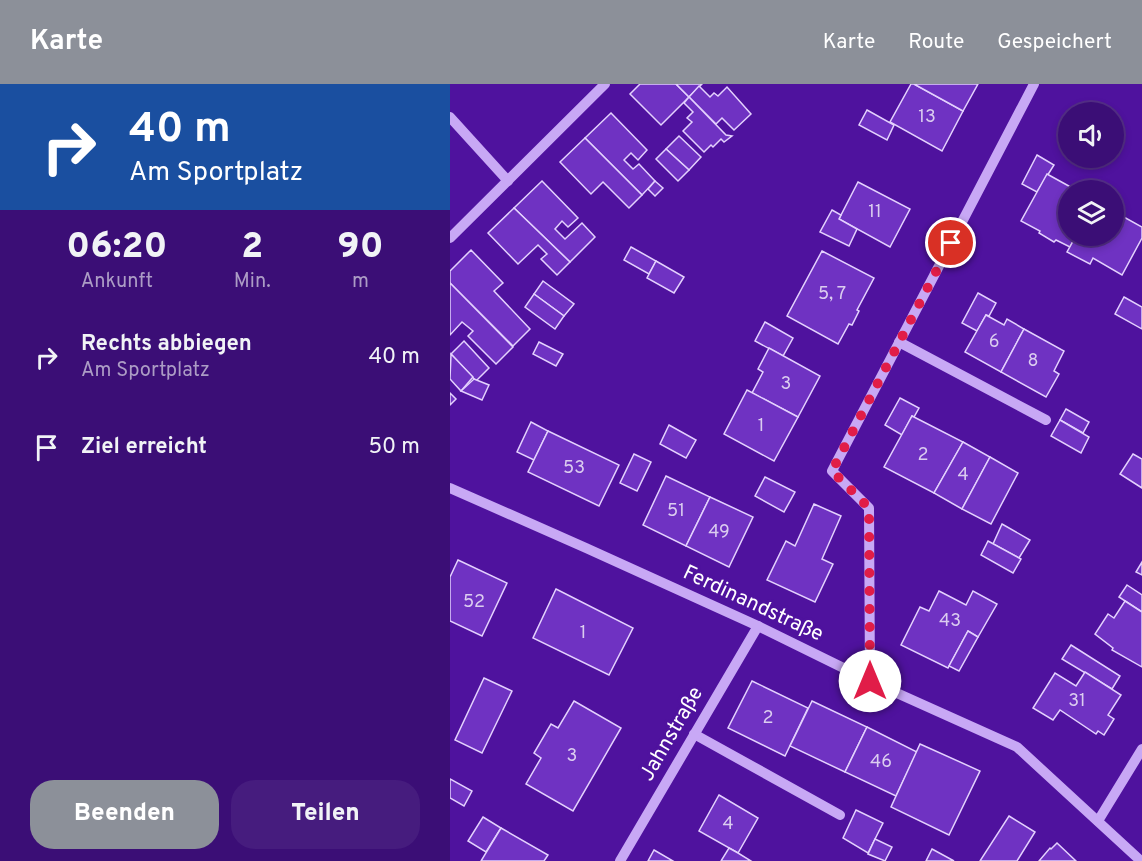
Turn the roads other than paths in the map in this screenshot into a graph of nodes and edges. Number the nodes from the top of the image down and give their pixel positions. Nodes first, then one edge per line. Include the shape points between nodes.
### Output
1 (605, 84) edge
2 (1034, 84) edge
3 (450, 117) edge
4 (508, 181) junction
5 (450, 238) edge
6 (899, 342) junction
7 (1046, 420) dead end
8 (450, 488) edge
9 (758, 626) junction
10 (870, 681) junction
11 (694, 734) junction
12 (1142, 749) edge
13 (840, 815) dead end
14 (1098, 821) junction
15 (620, 861) edge
16 (1141, 861) edge

1 - 4 street
2 - 6 street
3 - 4 street
4 - 5 street
6 - 7 street
6 - 10 street via 832,471 869,508
8 - 9 street, Ferdinandstraße
9 - 10 street, Ferdinandstraße
9 - 11 street, Jahnstraße
10 - 14 street, Ferdinandstraße via 1017,747
11 - 13 street
11 - 15 street, Jahnstraße
12 - 14 street
14 - 16 street, Ferdinandstraße

